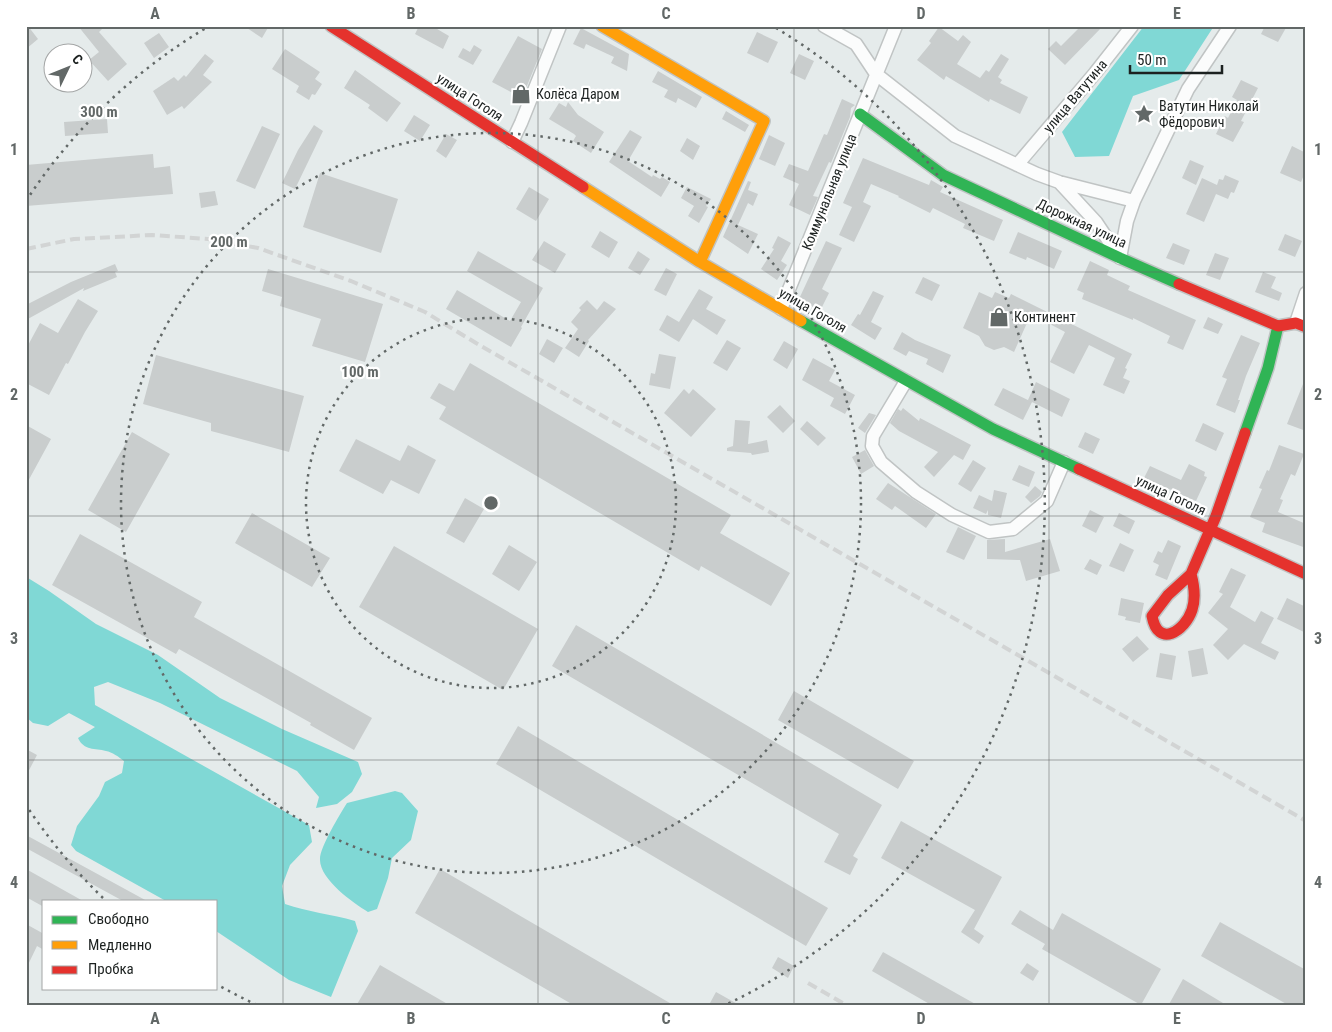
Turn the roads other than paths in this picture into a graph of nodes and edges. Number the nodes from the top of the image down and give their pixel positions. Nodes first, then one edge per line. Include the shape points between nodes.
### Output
1 (331, 26) edge
2 (560, 26) edge
3 (602, 26) edge
4 (824, 26) edge
5 (896, 26) edge
6 (1132, 26) edge
7 (1230, 26) edge
8 (876, 74) junction
9 (860, 114) junction
10 (512, 142) junction
11 (1018, 165) junction
12 (1059, 182) junction
13 (1134, 201) junction
14 (1120, 258) junction
15 (700, 262) junction
16 (1306, 293) edge
17 (781, 309) junction
18 (1301, 325) edge
19 (1278, 326) junction
20 (906, 381) junction
21 (1064, 462) junction
22 (1210, 530) junction
23 (1191, 574) junction
24 (1306, 574) edge

1 - 10 street, улица Гоголя
2 - 10 street
3 - 15 street via 764,121
4 - 8 street via 856,44
5 - 8 street, Коммунальная улица
6 - 11 street, улица Ватутина
7 - 13 street via 1188,89
8 - 9 street, Коммунальная улица
8 - 11 street via 955,136
9 - 14 street, Дорожная улица via 944,174
9 - 17 street, Коммунальная улица
10 - 15 street, улица Гоголя
11 - 12 street
12 - 13 street
12 - 14 street via 1096,222
13 - 14 street
14 - 19 street, Дорожная улица
15 - 17 street, улица Гоголя
16 - 18 street
17 - 20 street, улица Гоголя
18 - 19 street
19 - 22 street via 1268,368
20 - 21 street, улица Гоголя via 993,429
20 - 21 street via 873,436 872,446 881,462 916,492 952,515 989,532 1013,529 1047,501
21 - 22 street, улица Гоголя
22 - 23 street
22 - 24 street, улица Гоголя
23 - 23 street via 1168,595 1152,616 1152,626 1157,632 1164,635 1175,633 1185,622 1193,604

